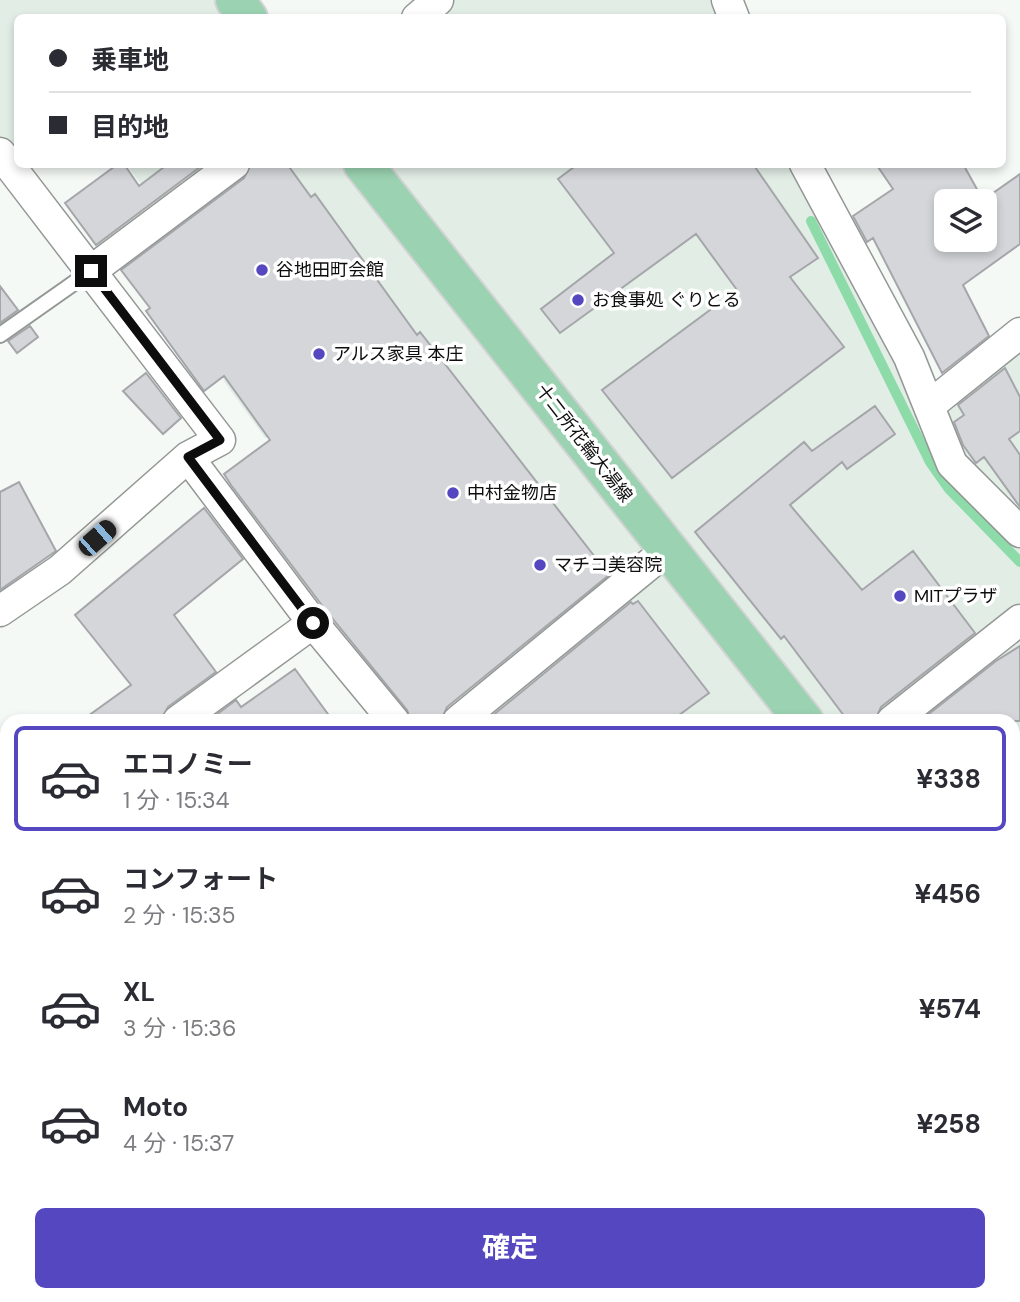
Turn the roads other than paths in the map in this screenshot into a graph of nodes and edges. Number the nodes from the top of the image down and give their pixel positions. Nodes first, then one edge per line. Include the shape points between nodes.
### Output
1 (438, 0) edge
2 (422, 14) edge
3 (0, 153) edge
4 (229, 168) edge
5 (366, 168) edge
6 (807, 168) edge
7 (91, 271) junction
8 (1020, 333) edge
9 (0, 335) edge
10 (929, 406) junction
11 (188, 457) junction
12 (1020, 533) edge
13 (668, 549) junction
14 (0, 611) edge
15 (1020, 620) edge
16 (313, 623) junction
17 (188, 714) edge
18 (388, 714) edge
19 (467, 714) edge
20 (798, 714) edge
21 (901, 714) edge

1 - 2 street
3 - 7 street
4 - 7 street
5 - 13 main road, 十二所花輪大湯線
6 - 10 street via 909,357
7 - 9 lane
7 - 11 street via 220,440
8 - 10 street
10 - 12 street via 952,464
11 - 14 street via 60,570
11 - 16 street
13 - 19 street
13 - 20 main road, 十二所花輪大湯線
15 - 21 street
16 - 17 street
16 - 18 street

